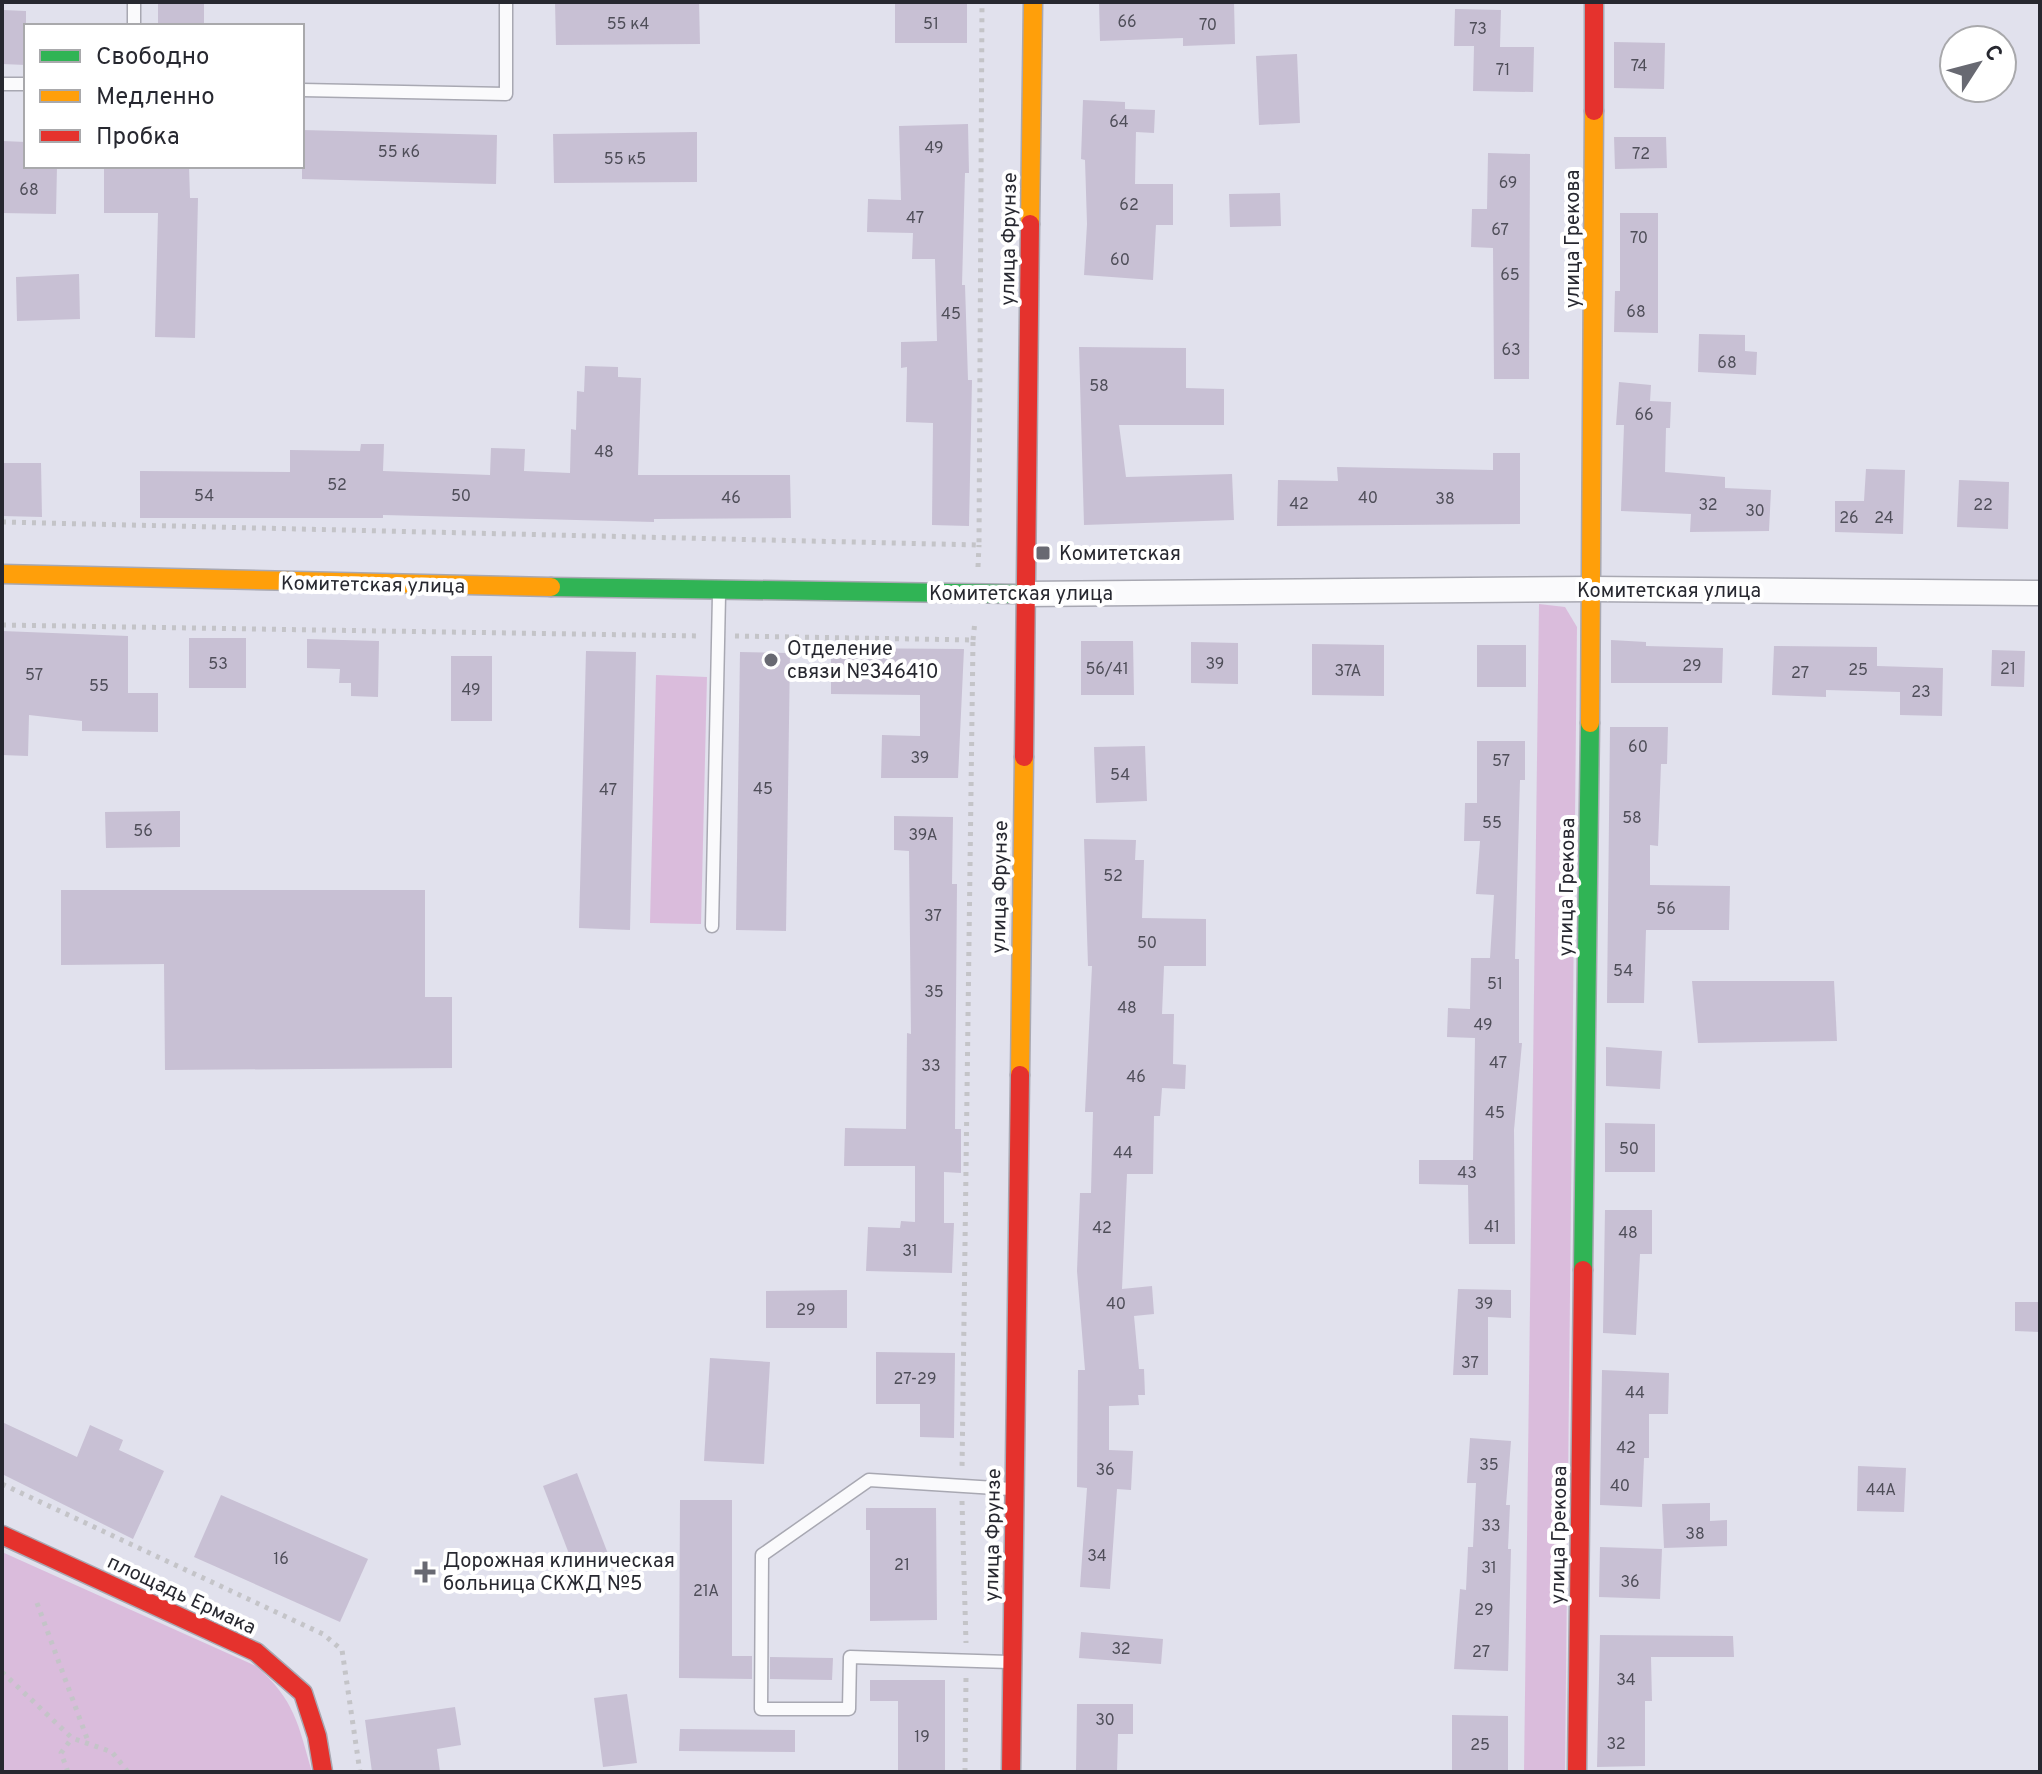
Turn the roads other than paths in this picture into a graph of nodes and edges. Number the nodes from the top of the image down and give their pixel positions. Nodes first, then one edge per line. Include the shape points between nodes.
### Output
1 (134, 2) edge
2 (506, 2) edge
3 (1033, 2) edge
4 (1594, 2) edge
5 (134, 24) edge
6 (2, 84) edge
7 (24, 84) edge
8 (304, 90) edge
9 (2, 574) edge
10 (1592, 589) junction
11 (719, 591) junction
12 (2040, 593) edge
13 (1025, 594) junction
14 (712, 926) dead end
15 (1014, 1489) junction
16 (2, 1535) edge
17 (1012, 1662) junction
18 (323, 1772) edge
19 (1011, 1772) edge
20 (1577, 1772) edge

1 - 5 lane
2 - 8 lane via 506,94
3 - 13 street, улица Фрунзе
4 - 10 street, улица Грекова
6 - 7 lane
9 - 11 street, Комитетская улица
10 - 12 street, Комитетская улица
10 - 13 street, Комитетская улица
10 - 20 street, улица Грекова
11 - 13 street, Комитетская улица
11 - 14 lane
13 - 15 street, улица Фрунзе
15 - 17 street, улица Фрунзе
15 - 17 lane via 869,1480 762,1555 761,1709 849,1709 850,1657
16 - 18 street, площадь Ермака via 256,1652 303,1693
17 - 19 street, улица Фрунзе

